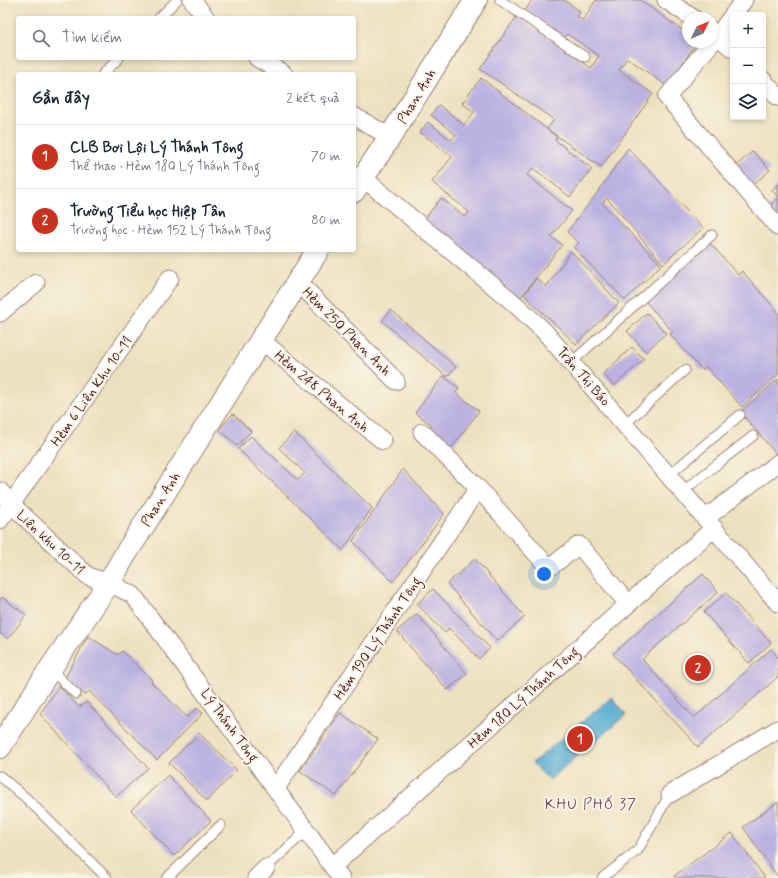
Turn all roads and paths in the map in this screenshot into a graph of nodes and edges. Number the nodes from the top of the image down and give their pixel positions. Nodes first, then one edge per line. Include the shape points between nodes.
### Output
1 (177, 0) edge
2 (192, 0) edge
3 (476, 0) edge
4 (500, 0) edge
5 (666, 0) edge
6 (744, 0) edge
7 (684, 12) edge
8 (161, 16) edge
9 (204, 16) edge
10 (718, 30) edge
11 (718, 36) edge
12 (704, 48) edge
13 (732, 48) edge
14 (585, 57) dead end
15 (117, 60) edge
16 (260, 60) edge
17 (105, 72) edge
18 (281, 72) edge
19 (766, 83) edge
20 (778, 97) edge
21 (356, 117) edge
22 (390, 138) junction
23 (358, 184) edge
24 (778, 227) edge
25 (712, 235) dead end
26 (317, 252) edge
27 (170, 278) dead end
28 (298, 282) junction
29 (36, 283) dead end
30 (0, 313) edge
31 (261, 340) junction
32 (572, 362) junction
33 (684, 370) dead end
34 (396, 381) dead end
35 (740, 415) dead end
36 (625, 424) junction
37 (422, 432) dead end
38 (753, 436) dead end
39 (383, 442) dead end
40 (778, 463) edge
41 (669, 475) junction
42 (478, 488) junction
43 (0, 491) edge
44 (683, 491) junction
45 (12, 505) junction
46 (0, 520) edge
47 (710, 523) junction
48 (109, 584) junction
49 (778, 602) edge
50 (628, 604) junction
51 (50, 669) junction
52 (76, 694) dead end
53 (778, 728) edge
54 (0, 747) edge
55 (0, 776) edge
56 (276, 788) junction
57 (670, 794) joint
58 (221, 825) dead end
59 (307, 830) junction
60 (337, 872) edge
61 (261, 873) edge
62 (108, 878) edge
63 (167, 878) edge
64 (602, 878) edge

1 - 8 lane
2 - 9 street
3 - 22 main road, Phan Anh
4 - 14 lane
5 - 7 street
6 - 10 street
11 - 13 street
12 - 24 street via 667,97
15 - 17 lane
16 - 18 street
19 - 20 street
21 - 22 street
22 - 23 main road, Phan Anh
23 - 32 street, Trần Thị Báo via 516,304 544,330
25 - 32 lane
26 - 28 main road, Phan Anh
27 - 45 street, Hẻm 6 Liên Khu 10-11
28 - 31 main road, Phan Anh
28 - 34 street, Hẻm 250 Phan Anh
29 - 30 street
31 - 39 street, Hẻm 248 Phan Anh
31 - 48 main road, Phan Anh
32 - 36 street, Trần Thị Báo
33 - 36 lane
35 - 41 lane
36 - 41 street, Trần Thị Báo
37 - 42 street
38 - 44 lane
40 - 47 street, Hẻm 180 Lý Thánh Tông
41 - 44 street, Trần Thị Báo
42 - 50 street via 549,568 579,546
42 - 56 street, Hẻm 190 Lý Thánh Tông
43 - 45 street, Liên khu 10-11
44 - 47 street, Trần Thị Báo
45 - 46 street, Hẻm 6 Liên Khu 10-11
45 - 48 street, Liên khu 10-11 via 88,576
47 - 49 street, Trần Thị Báo
47 - 50 street, Hẻm 180 Lý Thánh Tông
48 - 51 main road, Phan Anh
48 - 56 street, Lý Thánh Tông via 133,595
50 - 60 street, Hẻm 180 Lý Thánh Tông
51 - 52 lane
51 - 54 main road, Phan Anh
53 - 57 street
55 - 62 lane
56 - 59 street, Lý Thánh Tông
57 - 64 lane via 638,850
58 - 63 lane
59 - 60 street, Lý Thánh Tông
59 - 61 lane

